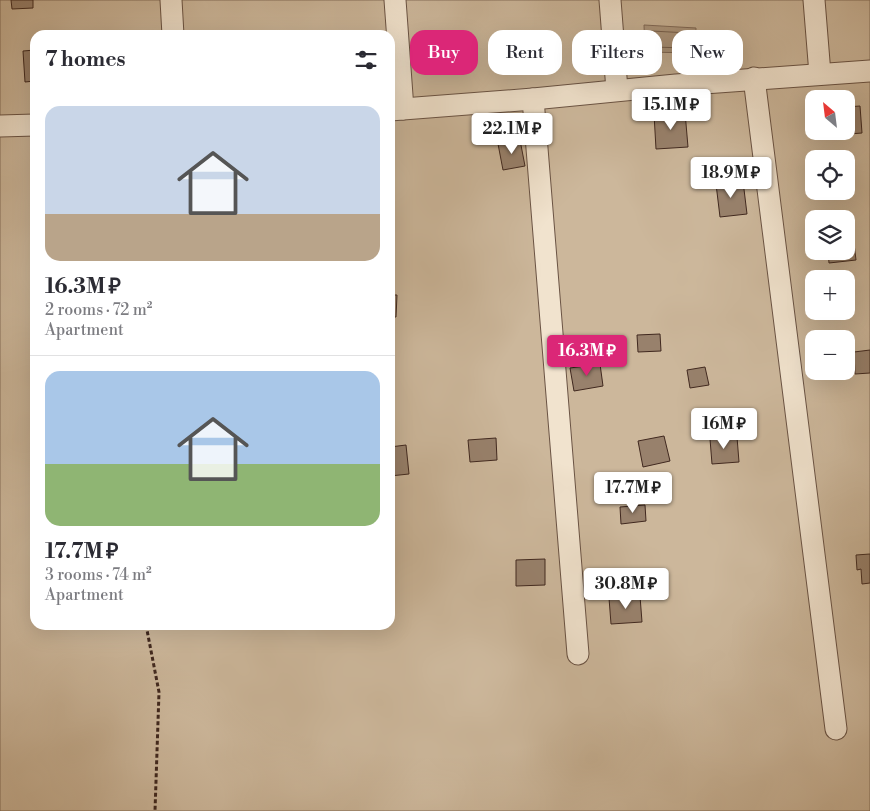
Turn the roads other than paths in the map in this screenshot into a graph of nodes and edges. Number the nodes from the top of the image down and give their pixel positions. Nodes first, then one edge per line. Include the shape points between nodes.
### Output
1 (171, 0) edge
2 (395, 0) edge
3 (610, 0) edge
4 (814, 0) edge
5 (174, 30) edge
6 (870, 70) edge
7 (820, 74) junction
8 (754, 78) junction
9 (617, 90) junction
10 (533, 99) junction
11 (397, 110) edge
12 (30, 125) edge
13 (0, 126) edge
14 (578, 654) dead end
15 (836, 729) dead end

1 - 5 street
2 - 11 street
3 - 9 street
4 - 7 street
6 - 7 street
7 - 8 street
8 - 9 street
8 - 15 street
9 - 10 street
10 - 11 street
10 - 14 street
12 - 13 street

